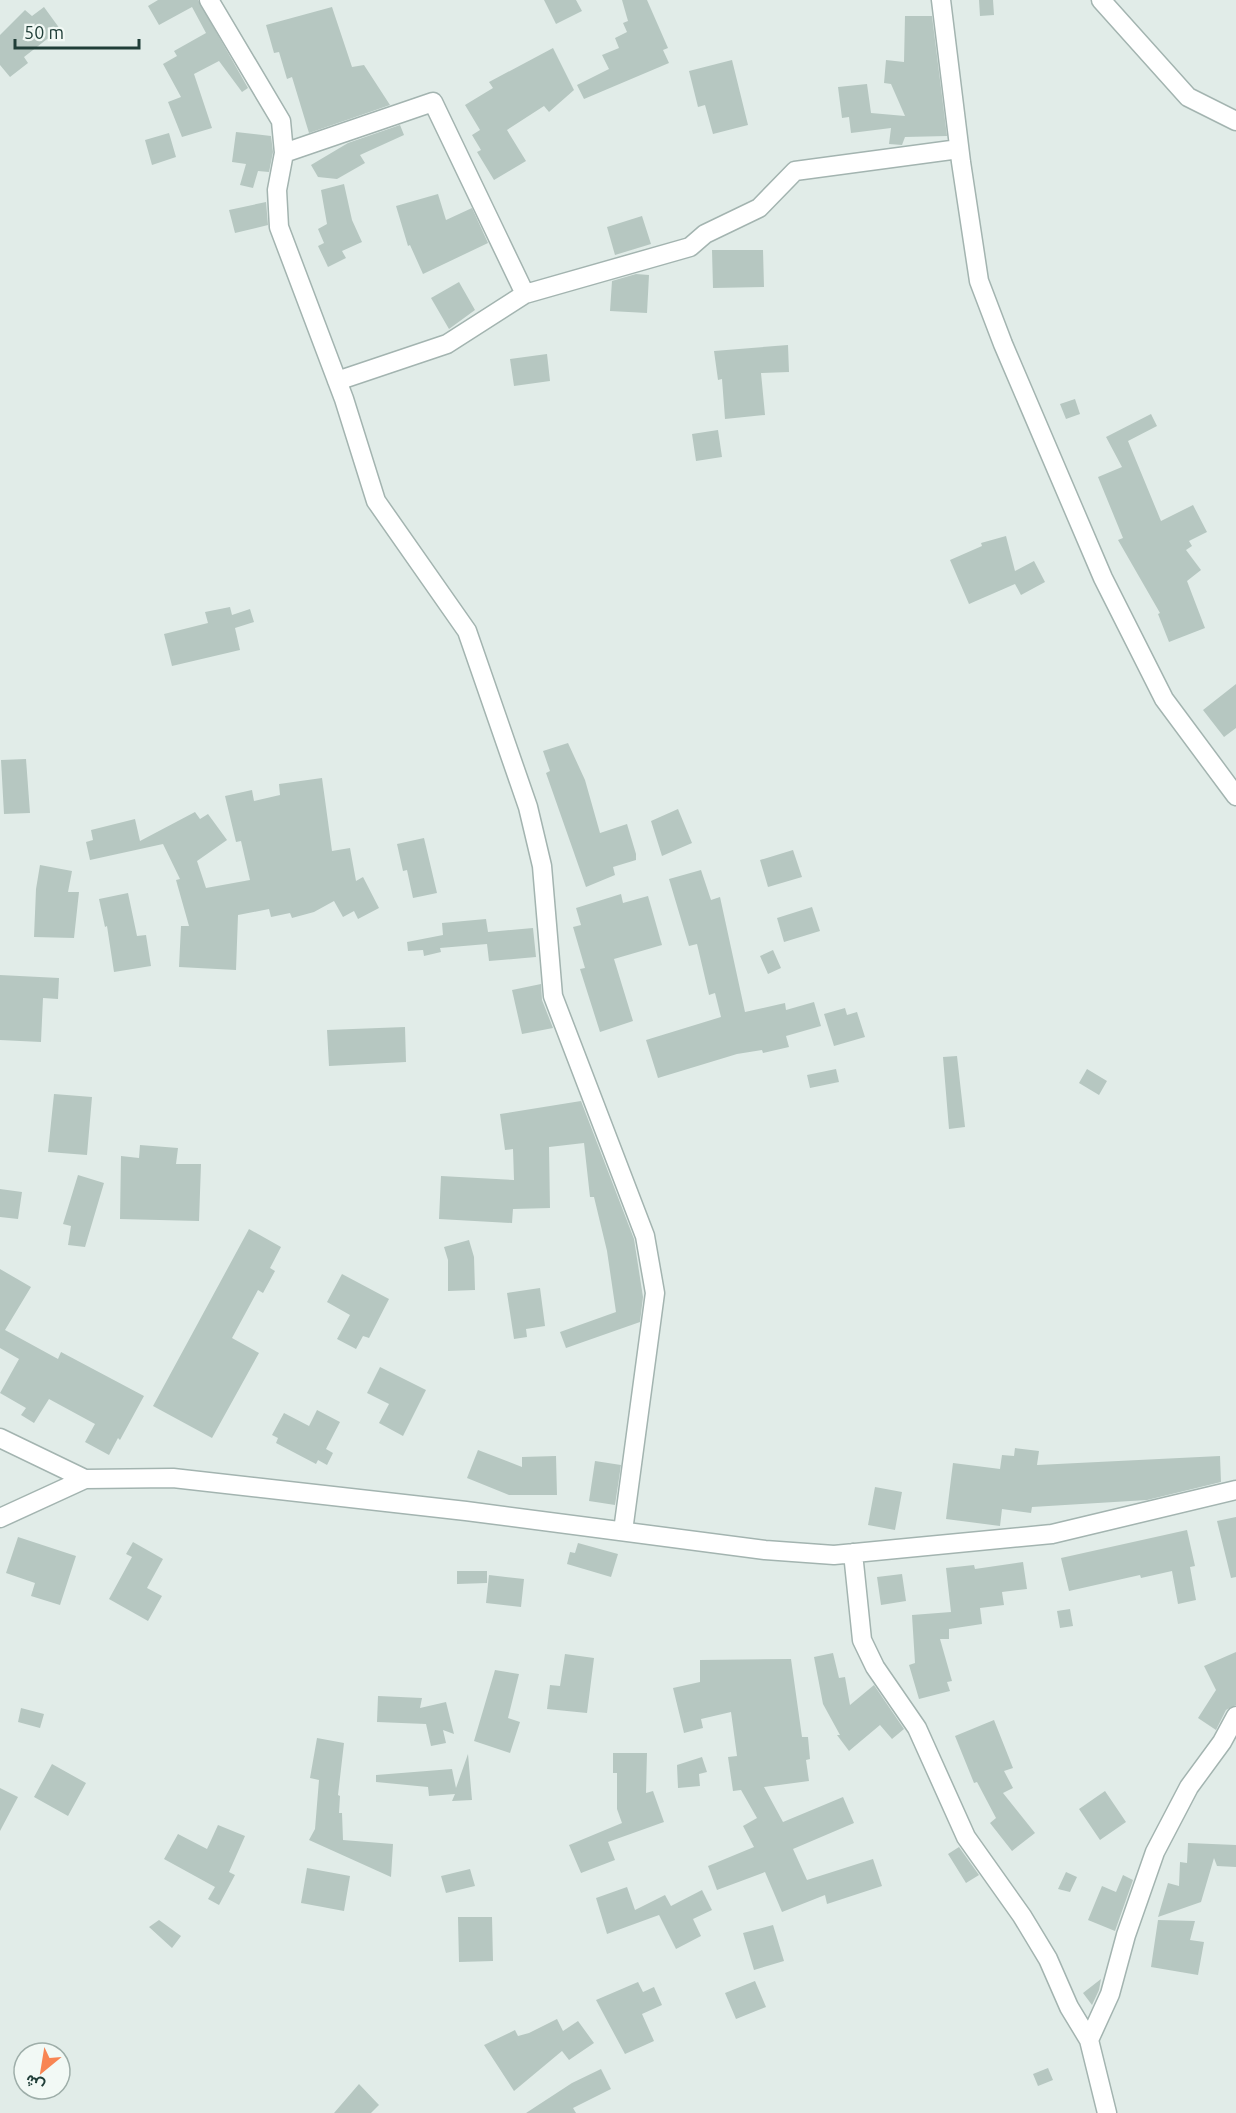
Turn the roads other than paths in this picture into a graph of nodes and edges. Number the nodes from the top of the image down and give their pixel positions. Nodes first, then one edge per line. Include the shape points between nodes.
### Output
1 (209, 0) edge
2 (942, 0) edge
3 (1101, 0) edge
4 (1236, 121) edge
5 (959, 148) junction
6 (284, 153) junction
7 (525, 294) junction
8 (337, 381) junction
9 (1236, 796) edge
10 (0, 1438) edge
11 (85, 1479) junction
12 (1236, 1490) edge
13 (0, 1518) edge
14 (623, 1531) junction
15 (853, 1553) junction
16 (1236, 1716) edge
17 (1089, 2040) junction
18 (1107, 2113) edge

1 - 6 street via 281,121
2 - 5 street
3 - 4 street via 1188,97
5 - 7 street via 795,171 759,208 705,234 690,247
5 - 9 street via 979,281 1103,578 1164,699
6 - 7 street via 433,102
6 - 8 street via 277,190 279,227
7 - 8 street via 447,344
8 - 14 street via 376,501 467,632 528,807 542,866 553,996 645,1236 655,1293
10 - 11 street
11 - 13 street
11 - 14 street via 173,1478
12 - 15 street via 1052,1534
14 - 15 street via 765,1550 834,1556
15 - 17 street via 862,1640 874,1667 917,1728 966,1837 1022,1916
16 - 17 street via 1189,1787 1155,1852 1110,1994
17 - 18 street

